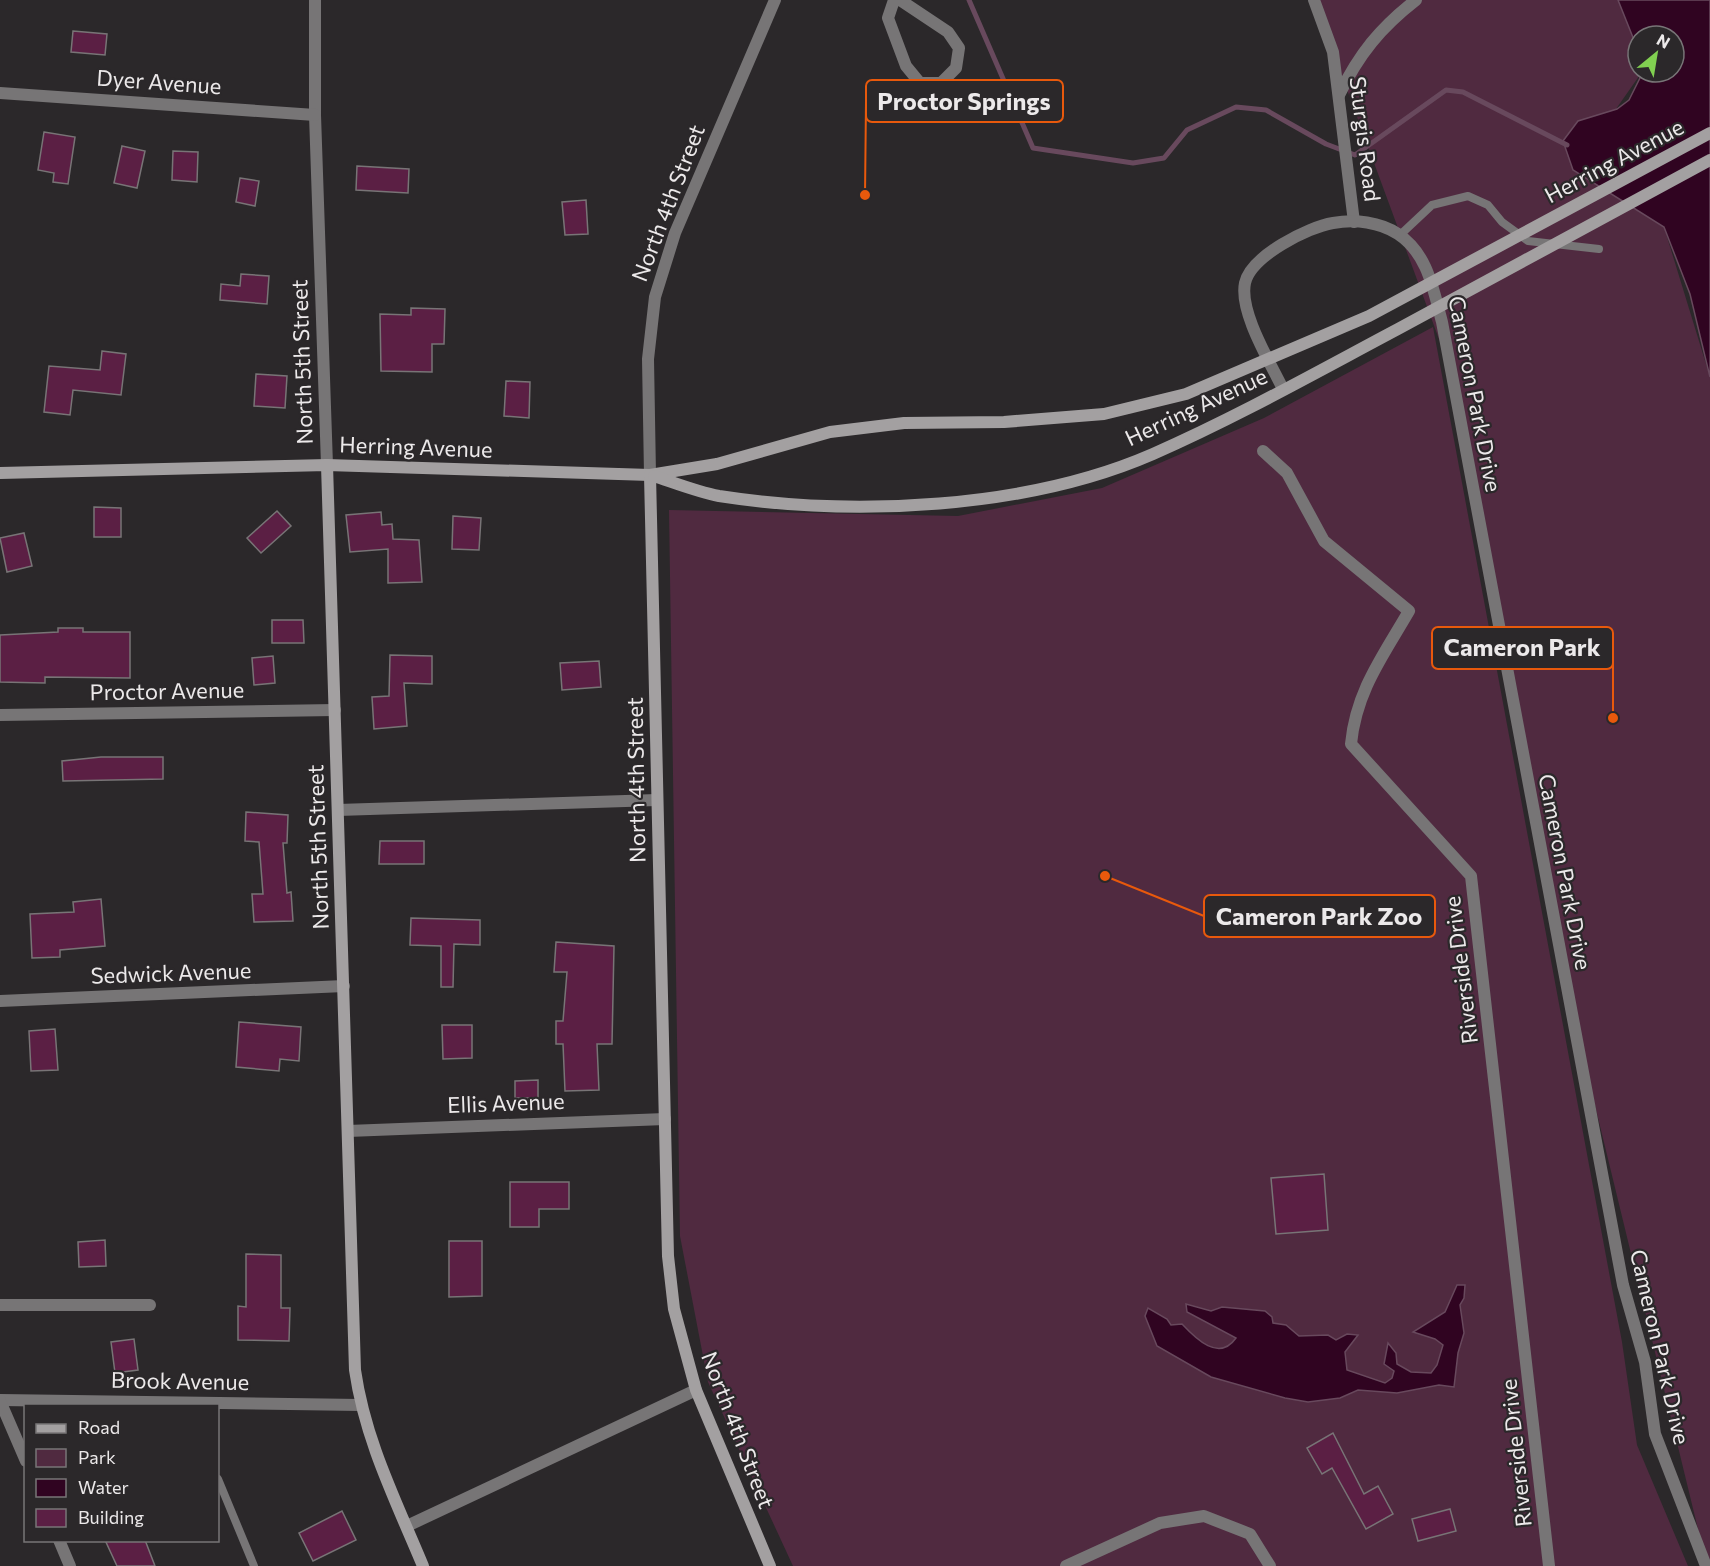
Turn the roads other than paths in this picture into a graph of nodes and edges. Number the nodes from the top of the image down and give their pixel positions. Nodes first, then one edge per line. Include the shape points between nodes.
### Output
1 (315, 0) edge
2 (775, 0) edge
3 (894, 0) edge
4 (900, 0) edge
5 (1314, 0) edge
6 (1416, 0) edge
7 (0, 93) edge
8 (1338, 96) junction
9 (315, 115) junction
10 (1710, 133) edge
11 (1710, 160) edge
12 (1354, 222) junction
13 (1400, 235) junction
14 (1599, 249) dead end
15 (1269, 358) junction
16 (1283, 389) junction
17 (1263, 451) dead end
18 (327, 465) junction
19 (0, 473) edge
20 (650, 475) junction
21 (335, 710) junction
22 (0, 715) edge
23 (657, 800) junction
24 (338, 810) junction
25 (344, 986) junction
26 (0, 1001) edge
27 (665, 1119) junction
28 (348, 1131) junction
29 (0, 1305) edge
30 (150, 1305) dead end
31 (696, 1390) junction
32 (0, 1401) edge
33 (187, 1404) edge
34 (219, 1404) edge
35 (360, 1405) junction
36 (24, 1456) edge
37 (219, 1481) edge
38 (406, 1526) junction
39 (60, 1542) edge
40 (70, 1566) edge
41 (254, 1566) edge
42 (423, 1566) edge
43 (770, 1566) edge
44 (1066, 1566) edge
45 (1270, 1566) edge
46 (1549, 1566) edge
47 (1706, 1566) edge

1 - 9 street, North 5th Street
2 - 20 street, North 4th Street via 675,233 655,297 648,359
3 - 4 street via 888,18 906,66 920,83 941,83 956,68 958,48 948,32
5 - 8 street, Sturgis Road via 1333,52
6 - 8 street via 1387,22 1361,54
7 - 9 street, Dyer Avenue
8 - 12 street, Sturgis Road
9 - 18 street, North 5th Street
10 - 15 main road, Herring Avenue via 1369,316
11 - 16 main road, Herring Avenue
12 - 13 street, Cameron Park Drive via 1382,224
12 - 15 street, Sturgis Road via 1332,223 1299,235 1257,263 1245,282 1245,305
13 - 14 lane via 1432,205 1468,196 1488,206 1528,241
13 - 47 street, Cameron Park Drive via 1421,255 1442,322 1623,1286 1645,1362 1655,1434
15 - 16 street, Sturgis Road
15 - 20 main road, Herring Avenue via 1186,394 1104,414 1004,422 904,423 830,432 717,464
16 - 20 main road, Herring Avenue via 1152,454 1093,475 985,498 929,504 812,505 717,496
17 - 46 street, Riverside Drive via 1287,473 1324,541 1409,611 1365,687 1353,717 1351,744 1472,876
18 - 19 main road, Herring Avenue
18 - 20 main road, Herring Avenue
18 - 21 main road, North 5th Street
20 - 23 main road, North 4th Street
21 - 22 street, Proctor Avenue
21 - 24 main road, North 5th Street
23 - 24 street
23 - 27 main road, North 4th Street
24 - 25 main road, North 5th Street
25 - 26 street, Sedwick Avenue
25 - 28 main road, North 5th Street
27 - 28 street, Ellis Avenue
27 - 31 main road, North 4th Street via 668,1256 674,1309
28 - 35 main road, North 5th Street via 355,1370
29 - 30 street
31 - 38 street
31 - 43 main road, North 4th Street
32 - 33 street, Brook Avenue
32 - 36 street
34 - 35 street, Brook Avenue
35 - 38 main road, North 5th Street via 373,1450
37 - 41 lane
38 - 42 main road, North 5th Street
39 - 40 street
44 - 45 street via 1160,1523 1204,1516 1250,1534

